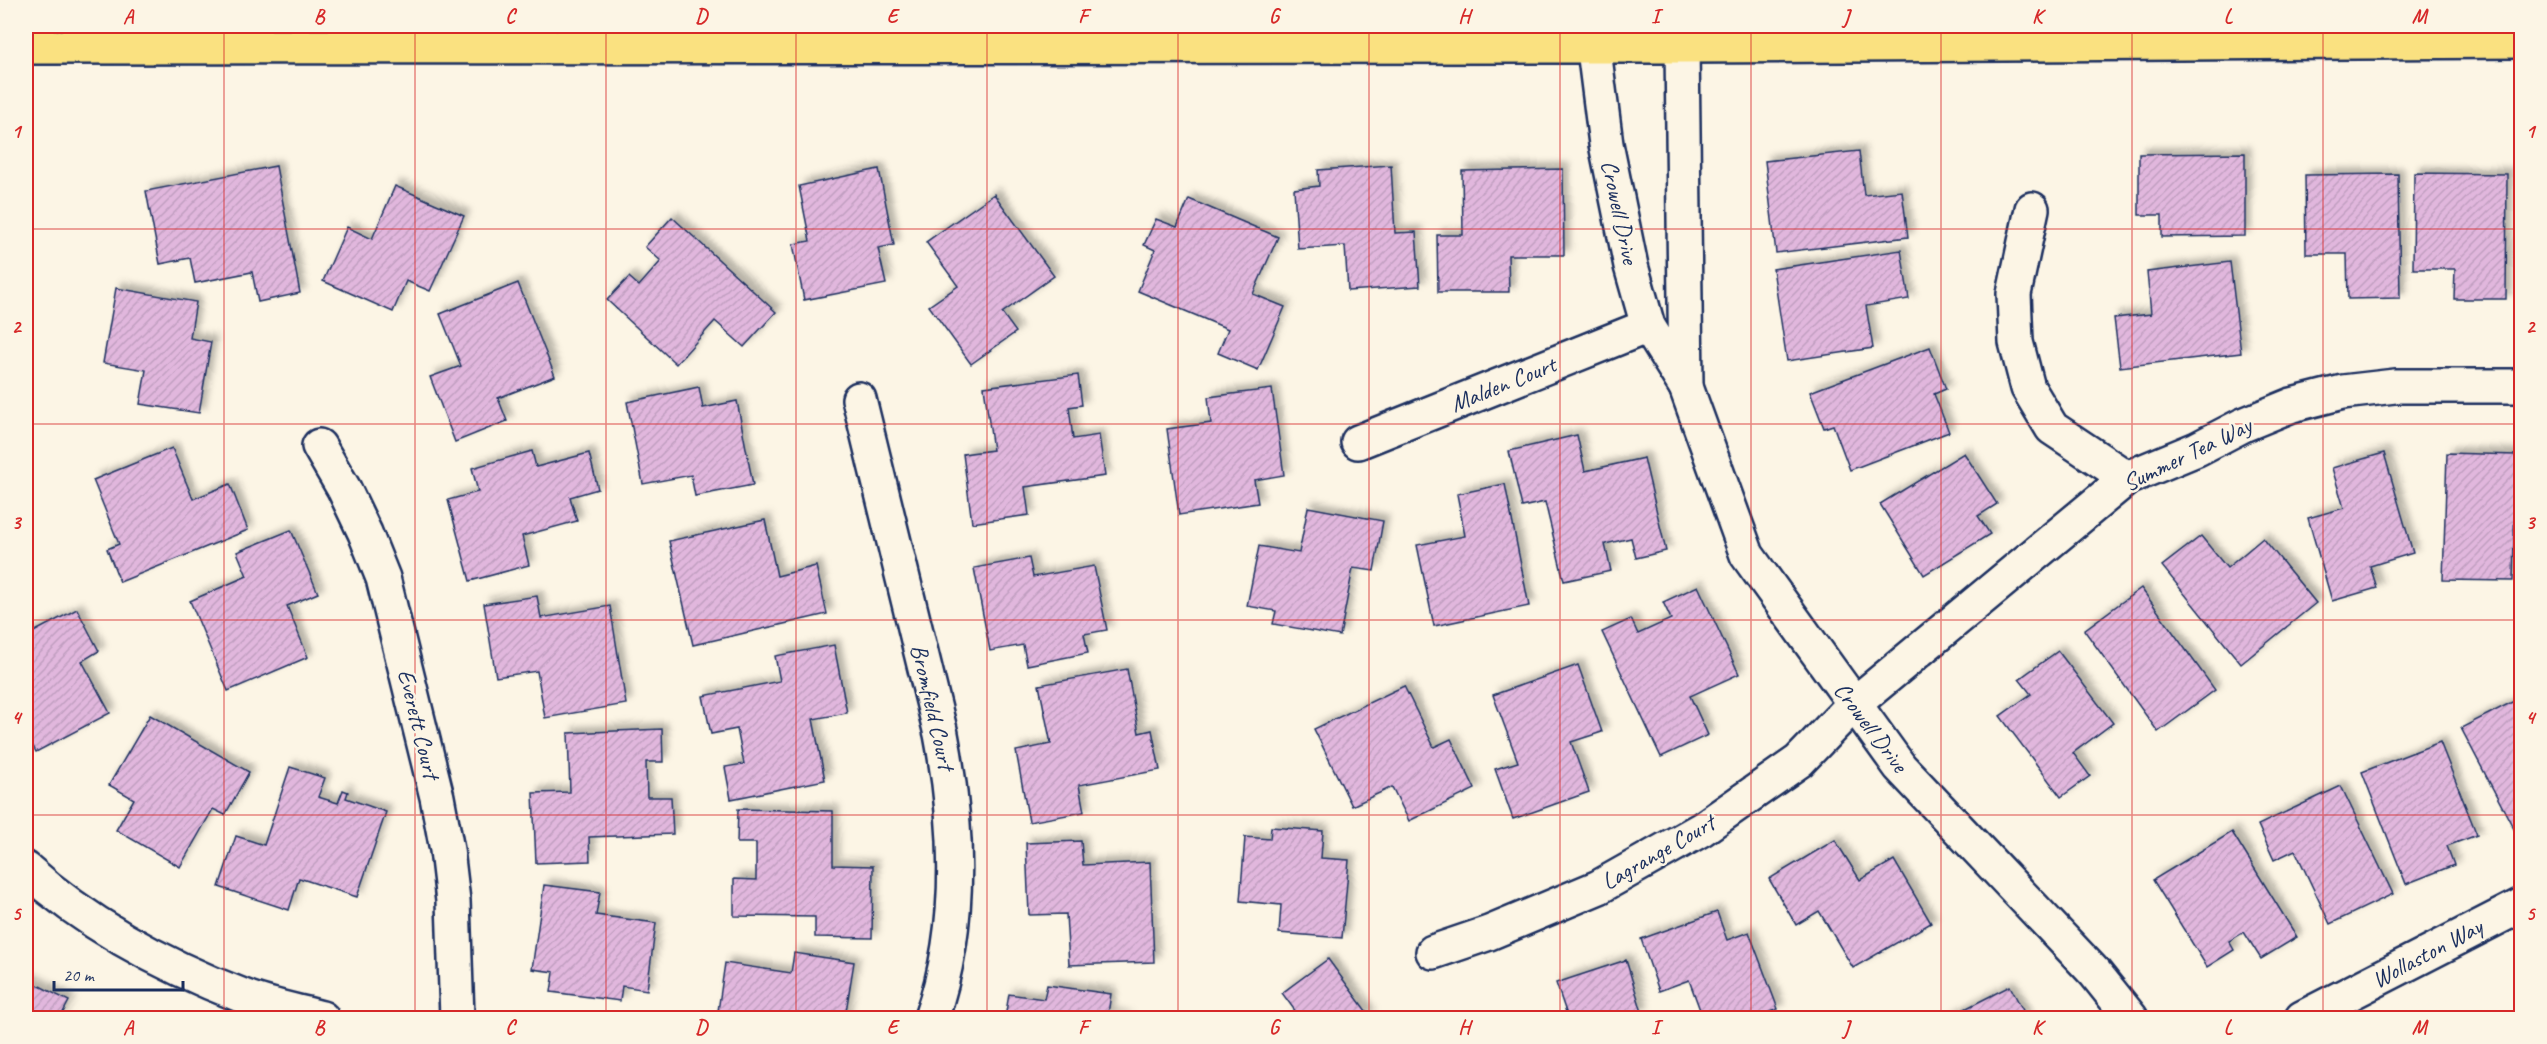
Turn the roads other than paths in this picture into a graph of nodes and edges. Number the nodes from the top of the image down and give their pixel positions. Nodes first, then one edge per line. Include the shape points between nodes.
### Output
1 (1592, 35) edge
2 (1681, 36) edge
3 (2522, 41) edge
4 (26, 47) edge
5 (2032, 209) dead end
6 (1648, 326) junction
7 (2522, 386) edge
8 (1686, 387) junction
9 (859, 399) dead end
10 (1358, 442) dead end
11 (319, 446) dead end
12 (2127, 478) junction
13 (1854, 705) junction
14 (26, 869) edge
15 (2522, 905) edge
16 (1433, 952) dead end
17 (322, 1018) edge
18 (457, 1018) edge
19 (931, 1018) edge
20 (2131, 1018) edge
21 (2302, 1018) edge

1 - 2 main road
1 - 4 main road
1 - 6 street, Crowell Drive via 1606,144 1631,266
2 - 3 main road
2 - 8 street, Crowell Drive
5 - 12 street via 2014,294 2016,342 2028,388 2052,428
6 - 8 street, Crowell Drive
6 - 10 street, Malden Court
7 - 12 street, Summer Tea Way via 2395,386 2343,393 2292,405
8 - 13 street, Crowell Drive via 1747,555
9 - 19 street, Bromfield Court via 950,782 955,828 953,920
11 - 18 street, Everett Court via 344,489 383,578 437,797 453,901
12 - 13 street, Summer Tea Way
13 - 16 street, Lagrange Court via 1799,761 1702,829 1599,887
13 - 20 street, Crowell Drive via 1900,767 2095,973
14 - 17 street via 115,935 156,958 244,997
15 - 21 street, Wollaston Way

